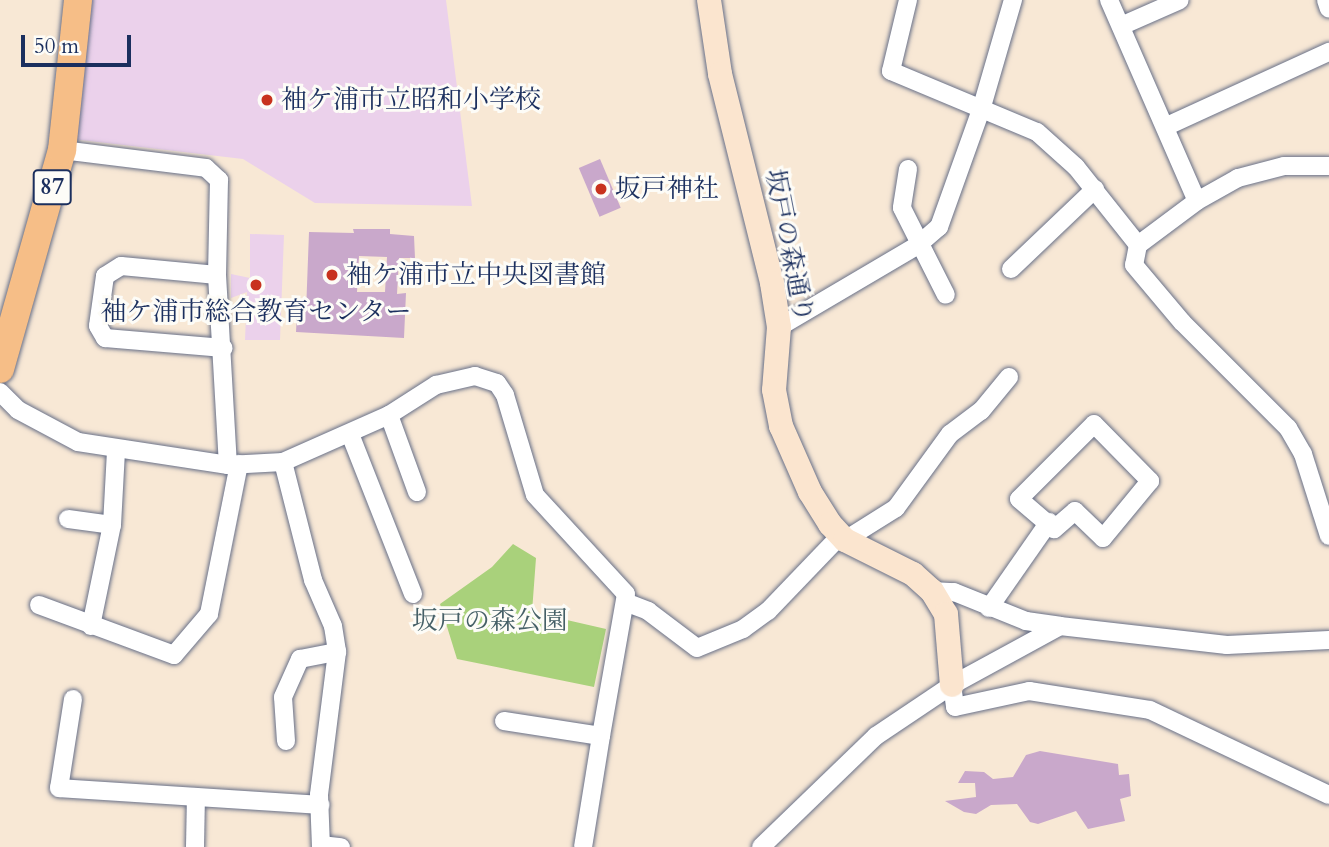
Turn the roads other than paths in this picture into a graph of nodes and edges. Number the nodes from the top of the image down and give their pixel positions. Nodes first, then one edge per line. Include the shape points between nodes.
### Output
1 (78, 0) edge
2 (709, 0) edge
3 (908, 0) edge
4 (1013, 0) edge
5 (1109, 0) edge
6 (1180, 0) edge
7 (1325, 0) edge
8 (1329, 9) edge
9 (1121, 26) junction
10 (1329, 52) edge
11 (981, 110) junction
12 (1167, 126) junction
13 (62, 150) junction
14 (1329, 166) edge
15 (908, 169) dead end
16 (1095, 189) junction
17 (1198, 201) junction
18 (918, 245) junction
19 (1138, 245) junction
20 (1011, 268) dead end
21 (217, 275) junction
22 (946, 295) dead end
23 (779, 327) junction
24 (224, 348) junction
25 (0, 369) edge
26 (1009, 377) dead end
27 (0, 391) edge
28 (388, 415) junction
29 (350, 434) junction
30 (116, 450) junction
31 (283, 462) junction
32 (233, 464) junction
33 (417, 492) dead end
34 (68, 519) dead end
35 (1049, 522) junction
36 (112, 525) junction
37 (1329, 536) edge
38 (843, 538) junction
39 (932, 592) junction
40 (413, 594) dead end
41 (625, 602) junction
42 (39, 605) dead end
43 (989, 608) junction
44 (91, 626) junction
45 (1060, 626) junction
46 (1329, 640) edge
47 (337, 652) junction
48 (952, 685) junction
49 (73, 699) dead end
50 (504, 721) dead end
51 (601, 736) junction
52 (286, 741) dead end
53 (1329, 795) edge
54 (196, 797) junction
55 (320, 805) junction
56 (321, 846) edge
57 (195, 847) edge
58 (341, 847) edge
59 (583, 847) edge
60 (761, 847) edge

1 - 13 main road, 87
2 - 23 street, 坂戸の森通り via 720,74
3 - 11 street via 891,71
4 - 11 street
5 - 9 street
6 - 9 street
7 - 8 street
9 - 12 street
10 - 12 street
11 - 16 street via 1037,132
11 - 18 street via 939,227
12 - 17 street
13 - 21 street via 206,169 219,180
13 - 25 main road, 87
14 - 17 street via 1254,173
15 - 18 street via 902,208
16 - 19 street
16 - 20 street
17 - 19 street
18 - 22 street
18 - 23 street
19 - 37 street via 1134,265 1138,274 1288,428 1303,454
21 - 24 street
21 - 24 street via 121,266 105,276 98,326 105,338
23 - 38 street, 坂戸の森通り via 774,390 781,426 810,492
24 - 32 street
26 - 38 street via 981,411 950,434 896,508
27 - 30 street via 45,426 78,442
28 - 29 street
28 - 33 street
28 - 41 street via 436,385 475,376 497,383 505,395 535,495 626,594
29 - 31 street
29 - 40 street
30 - 32 street
30 - 36 street
31 - 32 street
31 - 47 street
32 - 44 street via 209,614 174,655
34 - 36 street
35 - 35 street via 1055,529 1075,511 1103,538 1150,481 1094,424 1019,499
35 - 43 street
36 - 44 street
38 - 39 street, 坂戸の森通り via 913,575
38 - 41 street via 768,611 743,629 698,648 648,611
39 - 43 street via 954,592
39 - 48 street, 坂戸の森通り via 946,614
41 - 51 street
42 - 44 street
43 - 45 street
45 - 46 street via 1227,645
45 - 48 street
47 - 52 street via 300,659 283,697
47 - 55 street
48 - 53 street via 955,707 1029,691 1150,709
48 - 60 street via 876,736
49 - 54 street via 59,788
50 - 51 street
51 - 59 street
54 - 55 street
54 - 57 street
55 - 56 street
56 - 58 street

